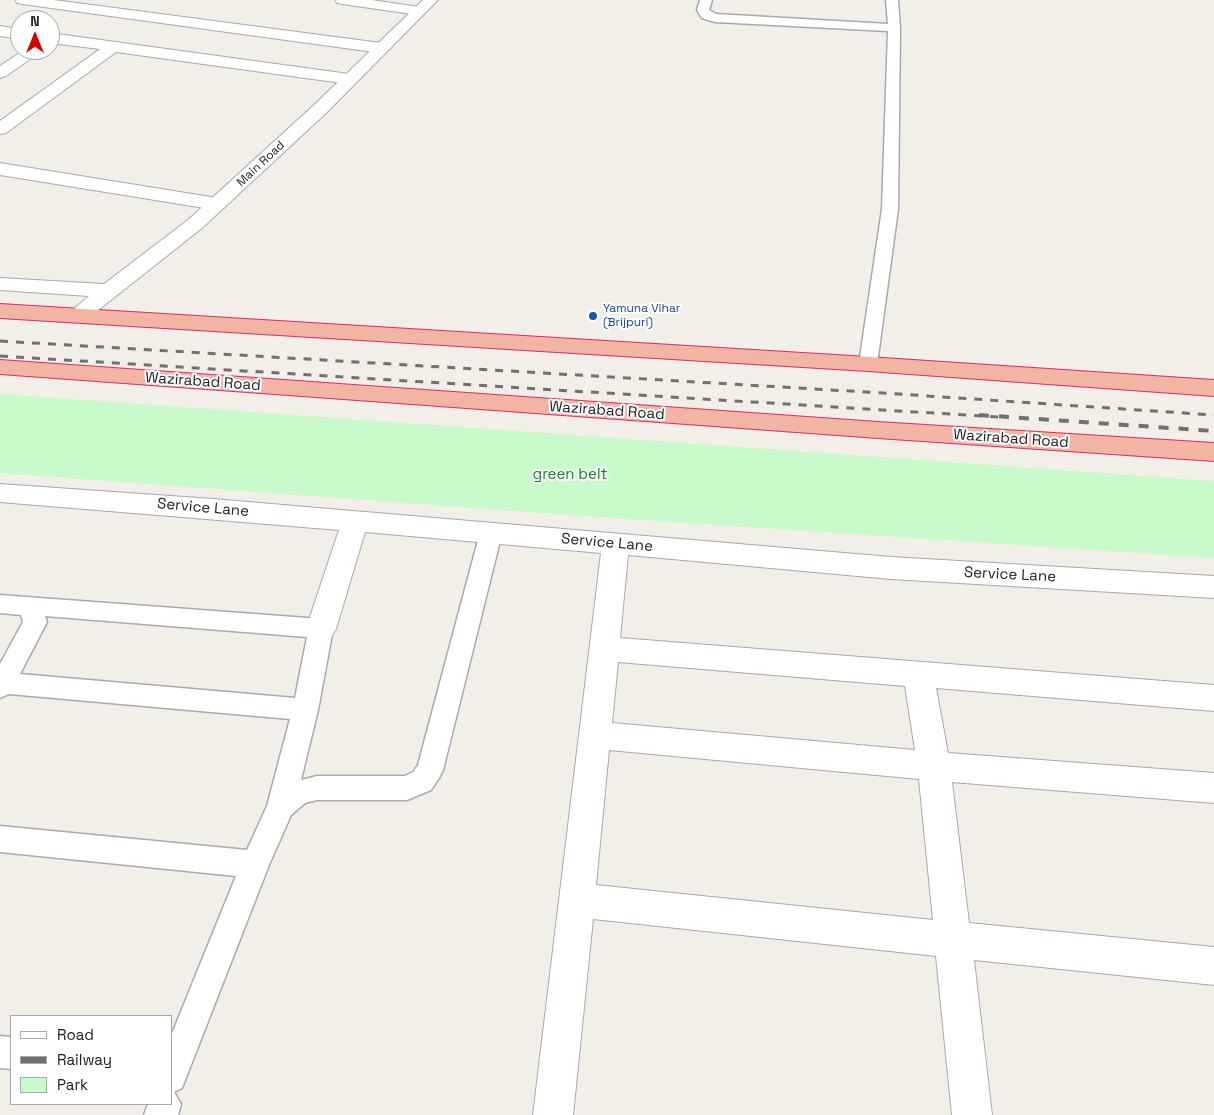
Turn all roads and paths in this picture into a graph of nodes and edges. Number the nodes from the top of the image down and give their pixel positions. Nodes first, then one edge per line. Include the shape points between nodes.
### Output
1 (22, 0) edge
2 (342, 0) edge
3 (706, 0) edge
4 (892, 0) edge
5 (425, 5) edge
6 (894, 28) junction
7 (60, 40) edge
8 (113, 47) junction
9 (381, 48) junction
10 (20, 60) edge
11 (0, 73) edge
12 (349, 79) junction
13 (0, 129) edge
14 (0, 169) edge
15 (218, 204) junction
16 (0, 284) edge
17 (110, 291) junction
18 (0, 310) edge
19 (80, 314) junction
20 (868, 364) junction
21 (0, 367) edge
22 (1214, 388) edge
23 (1214, 452) edge
24 (0, 493) edge
25 (355, 521) junction
26 (491, 533) junction
27 (616, 544) junction
28 (1214, 587) edge
29 (0, 604) edge
30 (31, 606) junction
31 (321, 629) junction
32 (605, 649) junction
33 (918, 673) junction
34 (1, 685) edge
35 (1214, 698) edge
36 (305, 710) junction
37 (595, 735) junction
38 (934, 766) junction
39 (1214, 788) edge
40 (281, 806) junction
41 (0, 839) edge
42 (255, 864) junction
43 (577, 900) junction
44 (954, 940) junction
45 (1214, 966) edge
46 (172, 1074) edge
47 (553, 1115) edge
48 (972, 1115) edge

1 - 9 street
2 - 5 street
3 - 6 lane via 703,10 715,18
4 - 6 lane
5 - 9 street, Main Road
6 - 20 lane via 890,209
7 - 8 street
8 - 12 street
8 - 13 street
9 - 12 street, Main Road
10 - 11 street
12 - 15 street, Main Road
14 - 15 street
15 - 17 street, Main Road
16 - 17 street
17 - 19 street, Main Road
18 - 19 highway
19 - 20 highway
20 - 22 highway
21 - 23 highway, Wazirabad Road
24 - 25 street, Service Lane
25 - 26 street, Service Lane
25 - 31 street
26 - 27 street, Service Lane
26 - 40 lane via 430,770 422,781 407,788 317,788 297,793
27 - 28 street, Service Lane via 891,568
27 - 32 street
29 - 30 lane
30 - 31 lane
30 - 34 lane via 35,622
31 - 36 lane
32 - 33 street
32 - 37 street
33 - 35 street
33 - 38 street
34 - 36 lane
36 - 40 lane
37 - 38 street
37 - 43 street
38 - 39 street
38 - 44 street
40 - 42 lane
41 - 42 lane
42 - 46 lane
43 - 44 street
43 - 47 street
44 - 45 street
44 - 48 street

